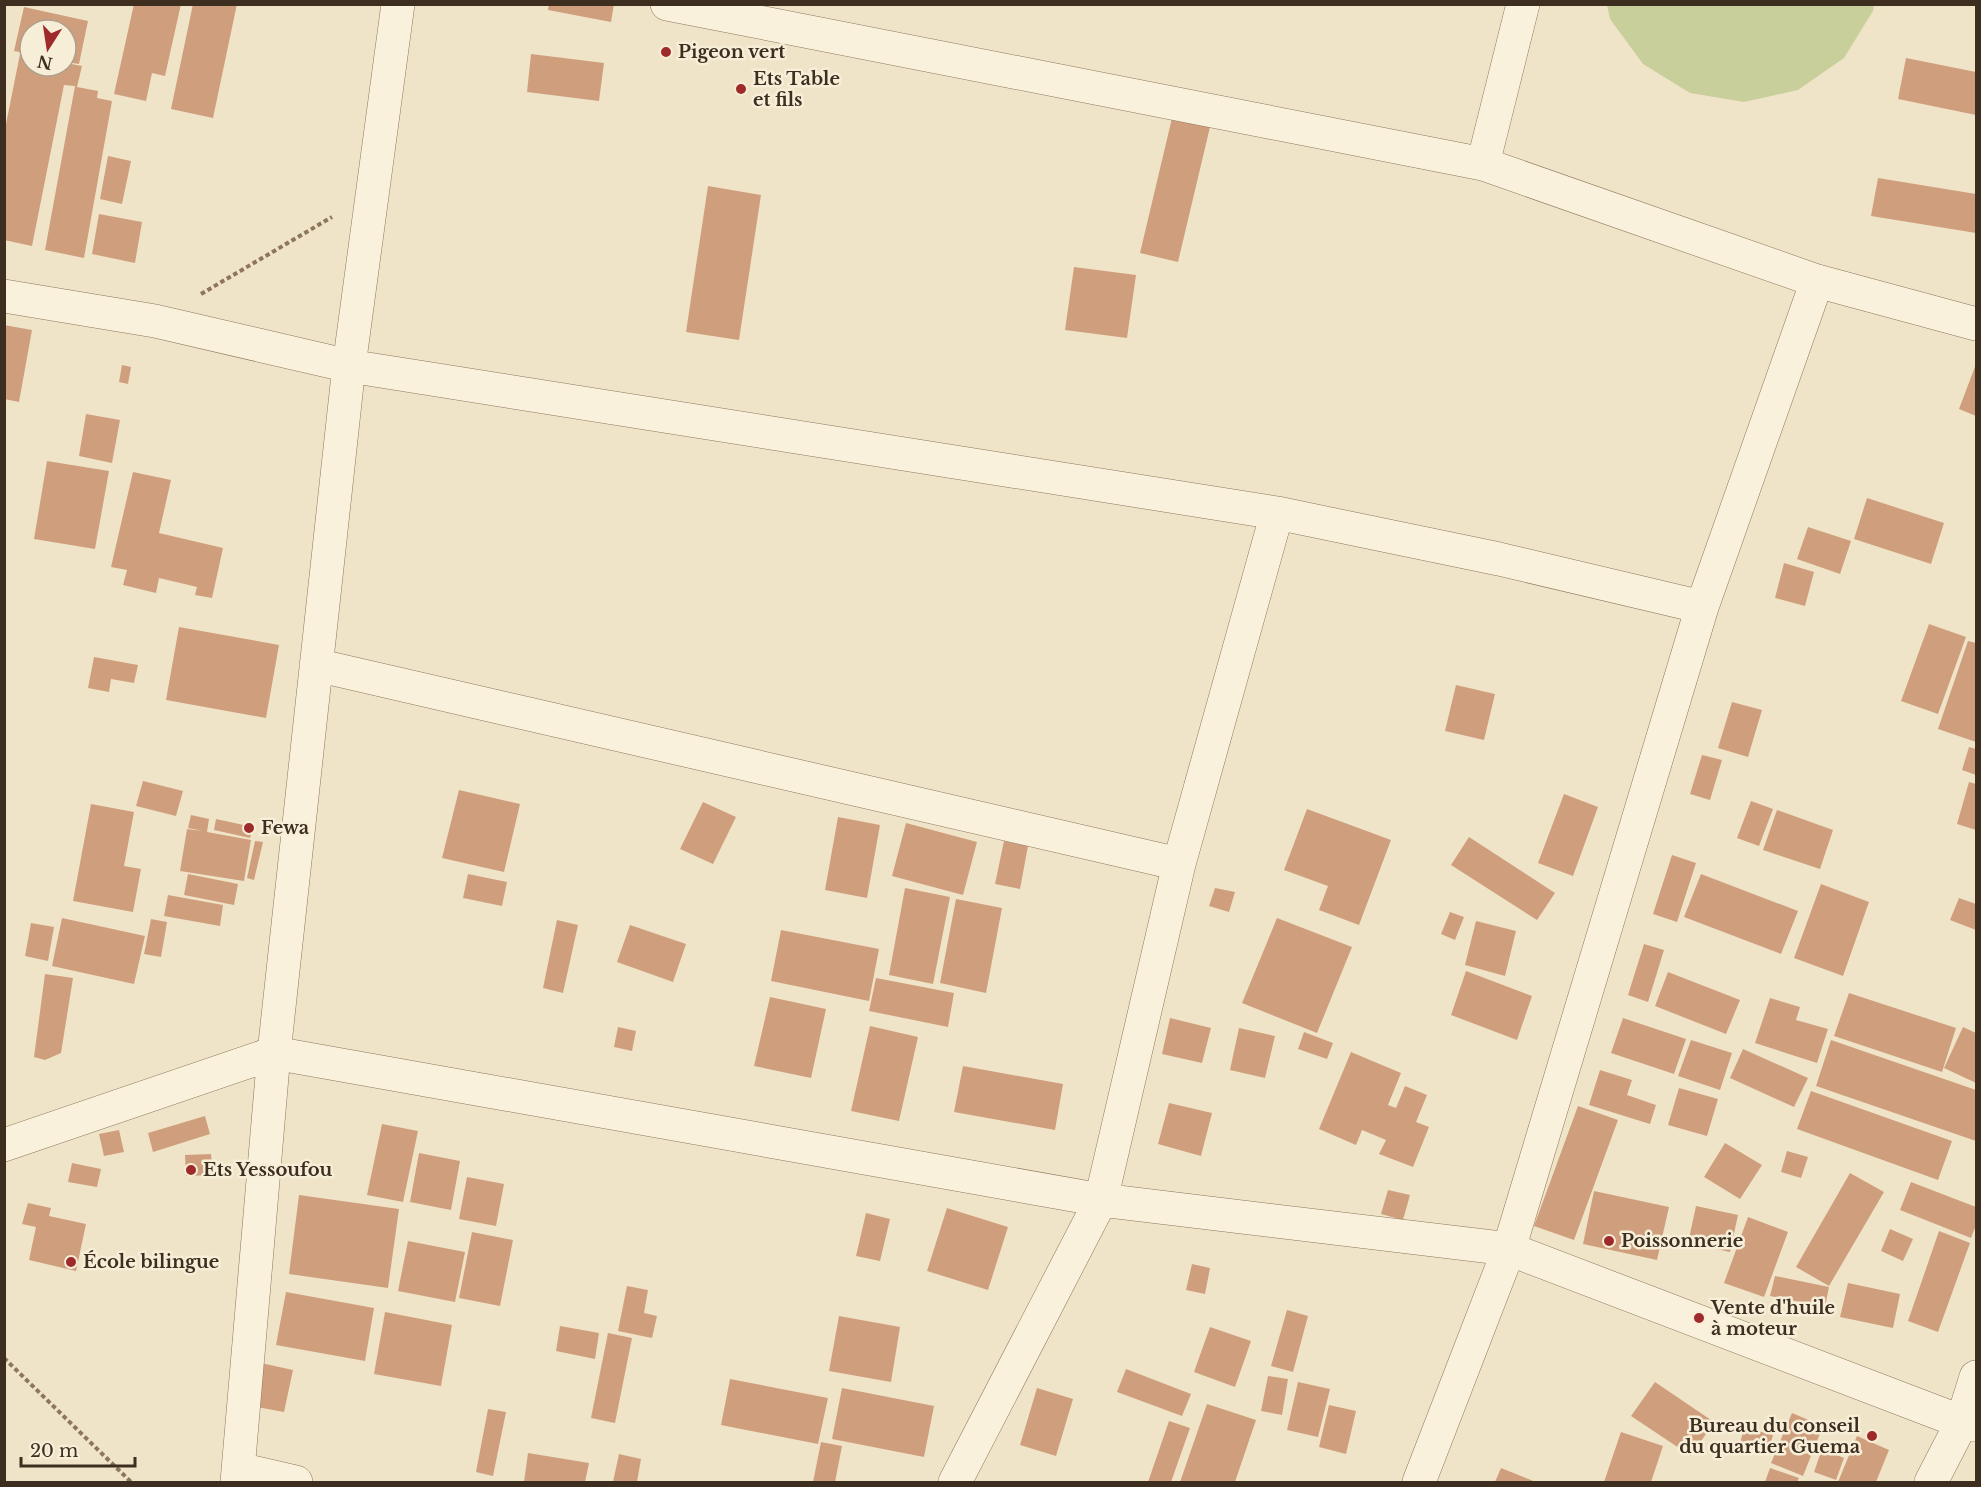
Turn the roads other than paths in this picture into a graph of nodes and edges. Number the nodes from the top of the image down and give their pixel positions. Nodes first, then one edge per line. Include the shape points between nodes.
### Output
1 (398, 4) edge
2 (667, 4) edge
3 (1523, 4) edge
4 (1483, 164) junction
5 (1817, 281) junction
6 (4, 296) edge
7 (1977, 324) edge
8 (349, 366) junction
9 (1277, 513) junction
10 (1702, 607) junction
11 (316, 665) junction
12 (1179, 864) junction
13 (274, 1053) junction
14 (4, 1145) edge
15 (1101, 1200) junction
16 (1509, 1249) junction
17 (1977, 1377) edge
18 (1969, 1424) edge
19 (238, 1476) edge
20 (296, 1482) edge
21 (955, 1482) edge
22 (1419, 1482) edge
23 (1930, 1482) edge

1 - 8 street
2 - 4 street
3 - 4 street
4 - 5 street
5 - 7 street
5 - 10 street
6 - 8 street via 155,321
8 - 9 street
8 - 11 street
9 - 10 street via 1500,559
9 - 12 street
10 - 16 street
11 - 12 street
11 - 13 street
12 - 15 street
13 - 14 street
13 - 15 street
13 - 19 street
15 - 16 street
15 - 21 street
16 - 18 street
16 - 22 street
17 - 18 street
18 - 23 street
19 - 20 street

